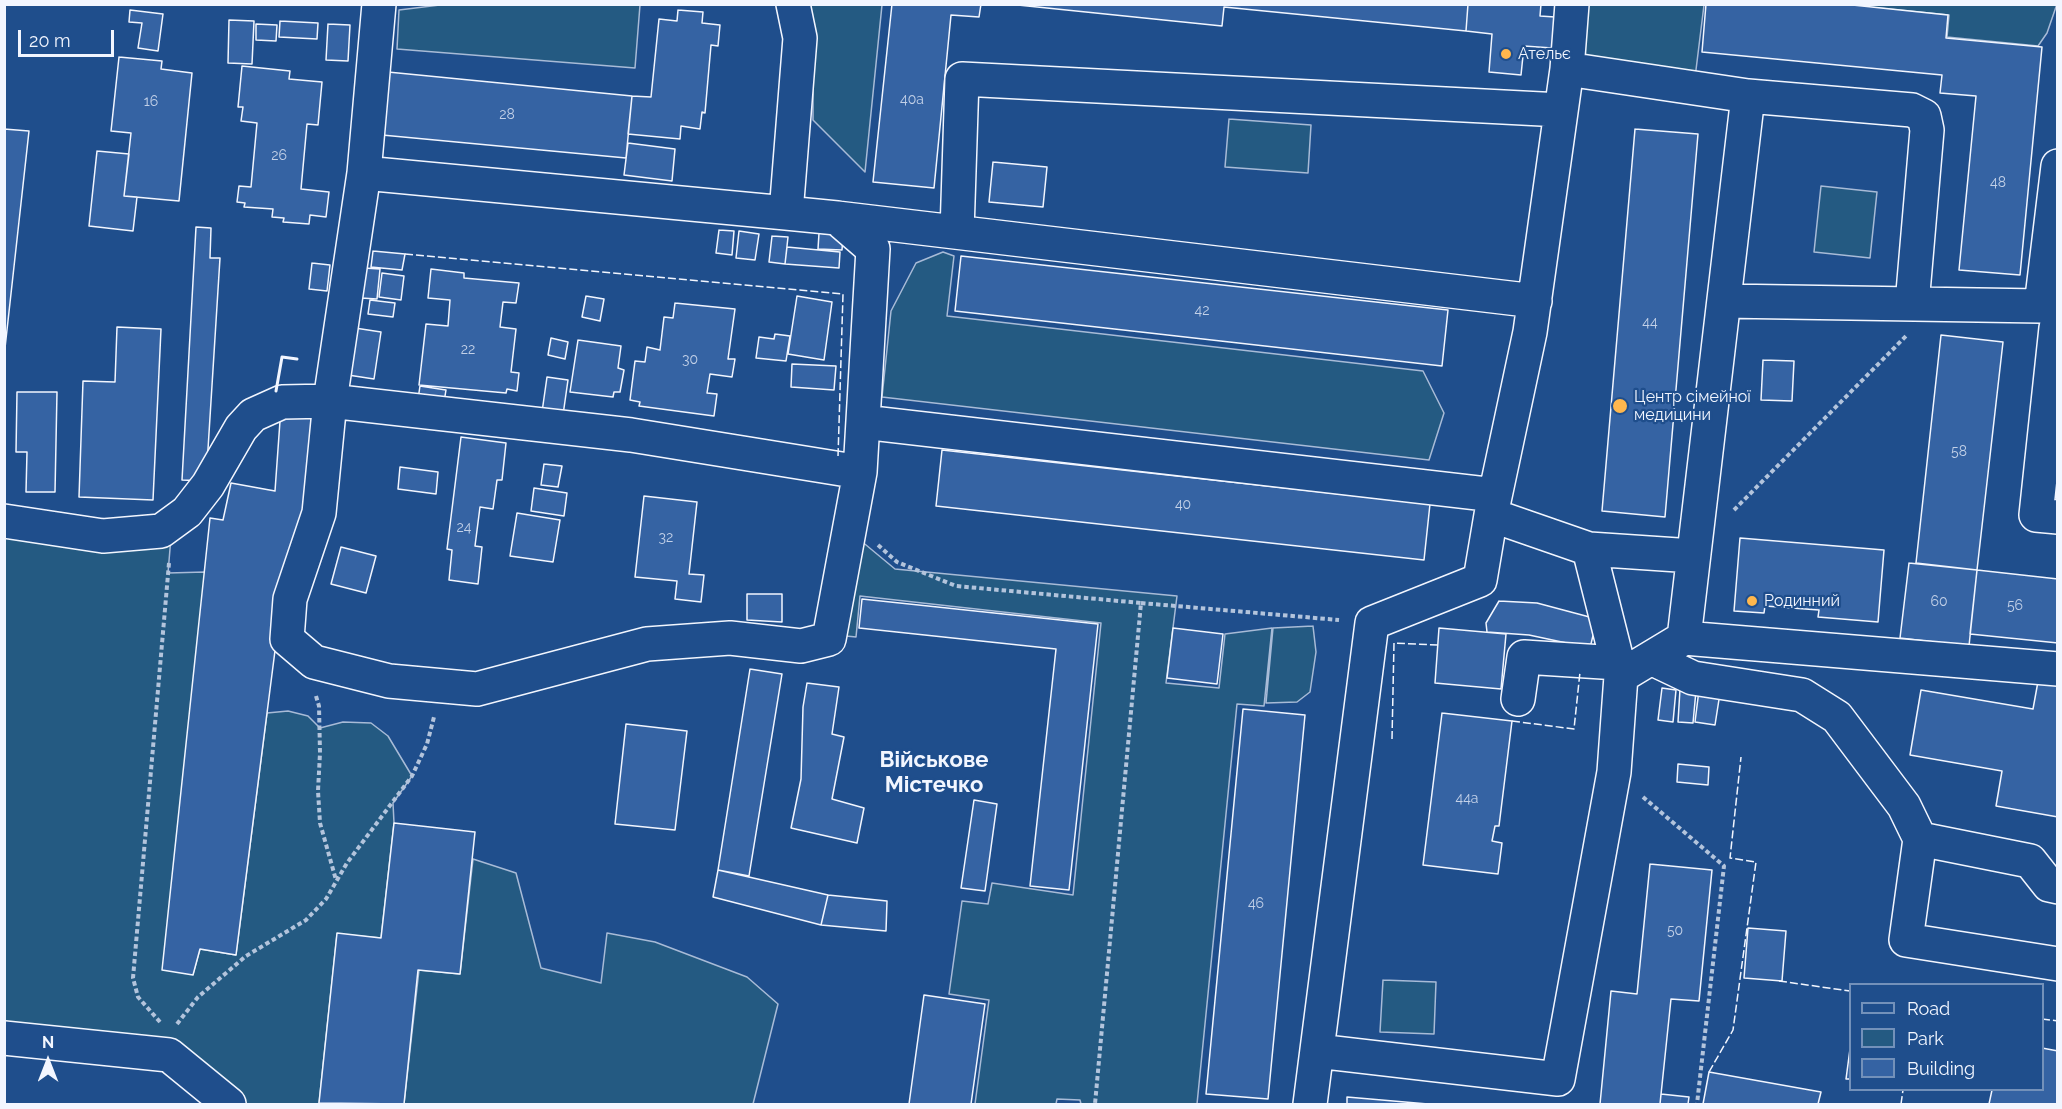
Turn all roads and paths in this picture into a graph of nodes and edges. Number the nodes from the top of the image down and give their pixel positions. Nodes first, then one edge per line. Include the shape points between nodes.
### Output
1 (379, 4) edge
2 (793, 4) edge
3 (1572, 4) edge
4 (1567, 69) junction
5 (1748, 96) junction
6 (1561, 110) junction
7 (2058, 166) edge
8 (364, 173) junction
9 (786, 213) junction
10 (837, 218) junction
11 (957, 232) junction
12 (1535, 301) junction
13 (1724, 301) junction
14 (1925, 304) junction
15 (2052, 320) edge
16 (330, 401) junction
17 (863, 422) junction
18 (860, 472) junction
19 (1493, 505) junction
20 (2058, 517) edge
21 (1698, 519) junction
22 (4, 521) edge
23 (851, 521) junction
24 (172, 525) junction
25 (1588, 549) junction
26 (1694, 556) junction
27 (1141, 603) junction
28 (1372, 623) junction
29 (1684, 638) junction
30 (296, 647) junction
31 (1651, 658) junction
32 (1619, 669) junction
33 (2058, 669) edge
34 (438, 686) junction
35 (1518, 699) dead end
36 (1614, 772) junction
37 (1920, 839) junction
38 (336, 881) junction
39 (2058, 887) edge
40 (2058, 963) edge
41 (165, 1026) dead end
42 (170, 1034) dead end
43 (4, 1038) edge
44 (1317, 1051) junction
45 (229, 1104) edge
46 (1095, 1104) edge
47 (1310, 1104) edge
48 (1697, 1104) edge

1 - 8 lane
2 - 9 lane via 800,38
3 - 4 lane
4 - 5 lane
4 - 6 lane
5 - 13 lane
5 - 14 lane via 1912,110 1924,116
6 - 11 lane via 962,79
6 - 12 lane
7 - 15 lane
8 - 9 lane
8 - 16 lane
9 - 10 lane
10 - 11 lane
10 - 17 lane via 873,249
11 - 12 lane
12 - 19 lane
13 - 14 lane
13 - 21 lane
14 - 15 lane
14 - 21 path via 1734,510
15 - 20 lane via 2036,515
16 - 18 lane via 631,435
16 - 24 lane via 282,402 253,415 241,428 208,485
16 - 30 lane via 319,513 290,599 287,639
17 - 18 lane
17 - 19 lane
18 - 23 lane
19 - 25 lane
19 - 28 lane via 1480,580
21 - 26 lane
22 - 24 lane via 103,536 161,531
23 - 27 path via 897,561 956,586
23 - 34 lane via 829,639 801,646 730,638 647,644 477,689
24 - 41 path via 134,978 138,997
25 - 26 lane
25 - 32 lane
26 - 29 lane
27 - 28 path
27 - 46 path
28 - 44 lane
29 - 31 lane
29 - 33 lane
30 - 34 lane via 314,662 389,681
30 - 38 path via 319,706 320,823
31 - 32 lane
31 - 37 lane via 1693,678 1802,695 1837,717 1904,806
32 - 35 lane via 1524,657
32 - 36 lane
34 - 38 path via 427,744 412,776
36 - 44 lane via 1558,1079
36 - 48 path via 1724,866
37 - 39 lane via 2030,861 2049,885
37 - 40 lane via 1906,940
38 - 42 path via 326,899 306,920 246,956 198,997
43 - 45 lane via 169,1055
44 - 47 lane

